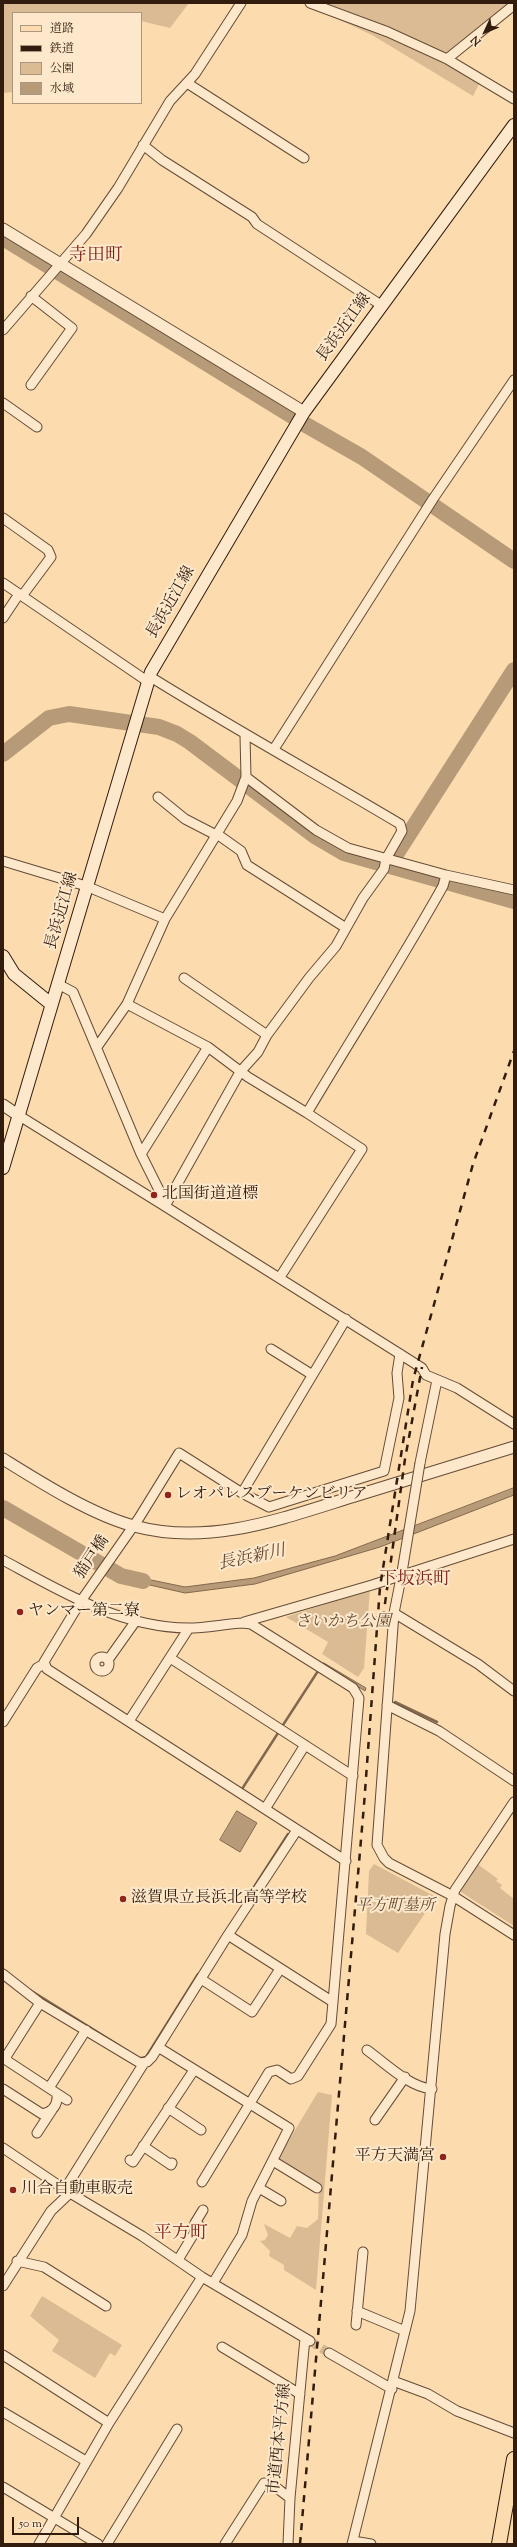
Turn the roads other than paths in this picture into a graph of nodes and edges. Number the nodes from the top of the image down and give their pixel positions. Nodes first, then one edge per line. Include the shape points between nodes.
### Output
1 (242, 3) edge
2 (310, 3) edge
3 (514, 5) edge
4 (447, 59) junction
5 (187, 82) junction
6 (514, 99) edge
7 (514, 125) edge
8 (143, 145) junction
9 (304, 158) dead end
10 (3, 229) edge
11 (56, 268) junction
12 (31, 296) junction
13 (381, 305) junction
14 (3, 330) edge
15 (514, 380) edge
16 (31, 385) dead end
17 (3, 403) edge
18 (304, 412) junction
19 (37, 427) dead end
20 (3, 518) edge
21 (3, 583) edge
22 (21, 595) junction
23 (3, 618) edge
24 (148, 679) junction
25 (245, 736) junction
26 (274, 749) junction
27 (244, 780) junction
28 (158, 797) dead end
29 (217, 834) junction
30 (3, 861) edge
31 (389, 862) junction
32 (445, 880) junction
33 (86, 886) junction
34 (514, 890) edge
35 (165, 919) junction
36 (346, 928) junction
37 (4, 962) edge
38 (184, 978) dead end
39 (58, 984) junction
40 (51, 1004) junction
41 (127, 1004) junction
42 (267, 1035) junction
43 (98, 1047) junction
44 (208, 1047) junction
45 (240, 1072) junction
46 (3, 1105) edge
47 (307, 1113) junction
48 (18, 1115) junction
49 (141, 1154) junction
50 (3, 1168) edge
51 (164, 1205) junction
52 (280, 1277) junction
53 (346, 1319) junction
54 (271, 1349) dead end
55 (400, 1354) junction
56 (311, 1374) junction
57 (437, 1380) junction
58 (514, 1424) edge
59 (514, 1447) edge
60 (3, 1459) edge
61 (242, 1493) junction
62 (134, 1526) junction
63 (514, 1539) edge
64 (3, 1560) edge
65 (83, 1599) junction
66 (394, 1613) junction
67 (135, 1622) junction
68 (240, 1623) junction
69 (189, 1628) junction
70 (170, 1658) junction
71 (108, 1660) dead end
72 (44, 1664) junction
73 (514, 1692) edge
74 (387, 1705) junction
75 (129, 1721) junction
76 (3, 1722) edge
77 (306, 1746) junction
78 (353, 1776) junction
79 (514, 1781) edge
80 (514, 1802) edge
81 (265, 1809) junction
82 (297, 1830) junction
83 (346, 1861) junction
84 (453, 1896) junction
85 (228, 1935) junction
86 (514, 1935) edge
87 (280, 1968) junction
88 (3, 1974) edge
89 (201, 1979) junction
90 (333, 2002) junction
91 (40, 2003) junction
92 (86, 2030) junction
93 (158, 2047) junction
94 (367, 2050) dead end
95 (144, 2063) junction
96 (194, 2070) junction
97 (406, 2077) junction
98 (48, 2088) junction
99 (432, 2089) junction
100 (4, 2092) edge
101 (57, 2094) junction
102 (67, 2100) dead end
103 (250, 2104) junction
104 (168, 2108) junction
105 (52, 2110) junction
106 (375, 2120) dead end
107 (201, 2130) dead end
108 (37, 2134) dead end
109 (143, 2146) junction
110 (3, 2148) edge
111 (130, 2160) dead end
112 (272, 2161) junction
113 (172, 2163) dead end
114 (202, 2182) dead end
115 (259, 2188) junction
116 (317, 2188) dead end
117 (67, 2191) junction
118 (281, 2201) dead end
119 (203, 2210) dead end
120 (364, 2252) dead end
121 (178, 2260) junction
122 (18, 2261) junction
123 (202, 2277) junction
124 (213, 2283) junction
125 (3, 2286) edge
126 (106, 2306) dead end
127 (357, 2312) junction
128 (356, 2325) dead end
129 (405, 2331) junction
130 (222, 2347) dead end
131 (328, 2353) tunnel mouth
132 (3, 2355) edge
133 (393, 2385) junction
134 (300, 2394) junction
135 (3, 2412) edge
136 (109, 2423) junction
137 (177, 2429) dead end
138 (514, 2433) edge
139 (514, 2459) edge
140 (86, 2462) junction
141 (3, 2487) edge
142 (290, 2498) junction
143 (55, 2518) junction
144 (352, 2542) edge
145 (39, 2544) edge
146 (98, 2544) edge
147 (107, 2544) edge
148 (225, 2544) edge
149 (288, 2544) edge
150 (371, 2544) edge
151 (499, 2544) edge

1 - 5 street
2 - 4 street via 388,32
3 - 4 street
4 - 6 street
5 - 8 street via 170,101
5 - 9 street
7 - 13 main road, 長浜近江線
8 - 11 street via 91,227
8 - 13 street
10 - 11 street
11 - 12 street
11 - 18 street
12 - 14 street
12 - 16 street via 72,328
13 - 18 main road, 長浜近江線
15 - 26 street via 430,505
17 - 19 street
18 - 24 main road, 長浜近江線
20 - 22 street via 48,550 51,557
21 - 22 street
22 - 23 street
22 - 24 street
24 - 25 street
24 - 33 main road, 長浜近江線
25 - 26 street
25 - 27 street
26 - 31 street via 400,824 402,831
27 - 29 street via 237,801
27 - 31 street via 316,830 348,848
28 - 29 street via 185,819
29 - 35 street
29 - 36 street via 241,851 247,864
30 - 33 street
31 - 32 street
31 - 36 street
32 - 34 street
32 - 47 street
33 - 35 street
33 - 39 main road, 長浜近江線
35 - 41 street
36 - 42 street via 333,951 309,978
37 - 40 main road
38 - 42 street
39 - 40 main road, 長浜近江線
39 - 43 street via 72,992
40 - 48 main road, 長浜近江線
41 - 43 street
41 - 44 street
42 - 45 street via 258,1052
43 - 49 street
44 - 45 street
44 - 49 street
45 - 47 street
45 - 51 street
46 - 48 street
47 - 52 street via 362,1149
48 - 50 main road, 長浜近江線
48 - 51 street
49 - 51 street via 164,1200
51 - 52 street
52 - 53 street
53 - 55 street
53 - 56 street
54 - 56 street
55 - 57 street via 422,1368 426,1375
55 - 61 street via 397,1373 399,1398 384,1471 269,1507
56 - 61 street
57 - 58 street via 457,1388
57 - 66 street, bridge
59 - 62 street via 270,1522 233,1530 218,1533 172,1533
60 - 62 street via 81,1504
61 - 62 street, 猫戸橋 via 179,1453
62 - 65 street, 猫戸橋
63 - 68 street via 372,1585
64 - 65 street
65 - 67 street
65 - 72 street, 猫戸橋 via 45,1658
66 - 73 street via 478,1664
66 - 74 street
67 - 69 street
67 - 71 street
68 - 69 street
68 - 78 street via 254,1625 356,1691 359,1698
69 - 70 street
70 - 75 street
70 - 77 street
72 - 75 street via 47,1669
72 - 76 street, 猫戸橋 via 37,1668
74 - 79 street via 439,1731
74 - 84 street via 377,1845 389,1863
75 - 81 street
77 - 78 street
77 - 81 street
78 - 83 street
80 - 84 street via 465,1873
81 - 82 street
82 - 83 street
82 - 85 street
83 - 90 street
84 - 86 street
84 - 99 street via 445,1934
85 - 87 street
85 - 89 street
87 - 89 street via 252,2012
87 - 90 street
88 - 91 street
89 - 93 street
90 - 103 street via 331,2024 298,2076 291,2079 277,2070 269,2072
91 - 92 street
91 - 98 street via 6,2058 9,2063
92 - 95 street via 134,2061
92 - 98 street
93 - 95 street via 152,2058
93 - 96 street
94 - 97 street
95 - 117 street
96 - 103 street
96 - 104 street
97 - 99 street via 425,2088
97 - 106 street
98 - 101 street
99 - 129 street via 415,2276
100 - 105 street via 42,2114
101 - 102 street
101 - 105 street via 57,2102
103 - 112 street via 289,2128
103 - 114 street
104 - 107 street
104 - 109 street
105 - 108 street
109 - 111 street via 132,2162
109 - 113 street via 171,2165
110 - 117 street
112 - 115 street
112 - 116 street
115 - 118 street
115 - 124 street via 252,2201 242,2235
117 - 121 street
117 - 122 street
119 - 121 street via 195,2223 198,2225
120 - 127 street
121 - 123 street
122 - 125 street
122 - 126 street via 44,2267
123 - 124 street
123 - 136 street
124 - 134 street, 市道西本平方線 via 308,2339
127 - 128 street
127 - 129 street
129 - 133 street
130 - 134 street
131 - 133 street
132 - 136 street
133 - 138 street via 428,2394 457,2411
133 - 144 street
134 - 142 street, 市道西本平方線
135 - 140 street
136 - 140 street
137 - 147 street
139 - 151 main road
140 - 143 street
141 - 143 street
142 - 148 street via 270,2483 264,2483
142 - 149 street, 市道西本平方線
143 - 145 street
143 - 146 street
144 - 150 street

